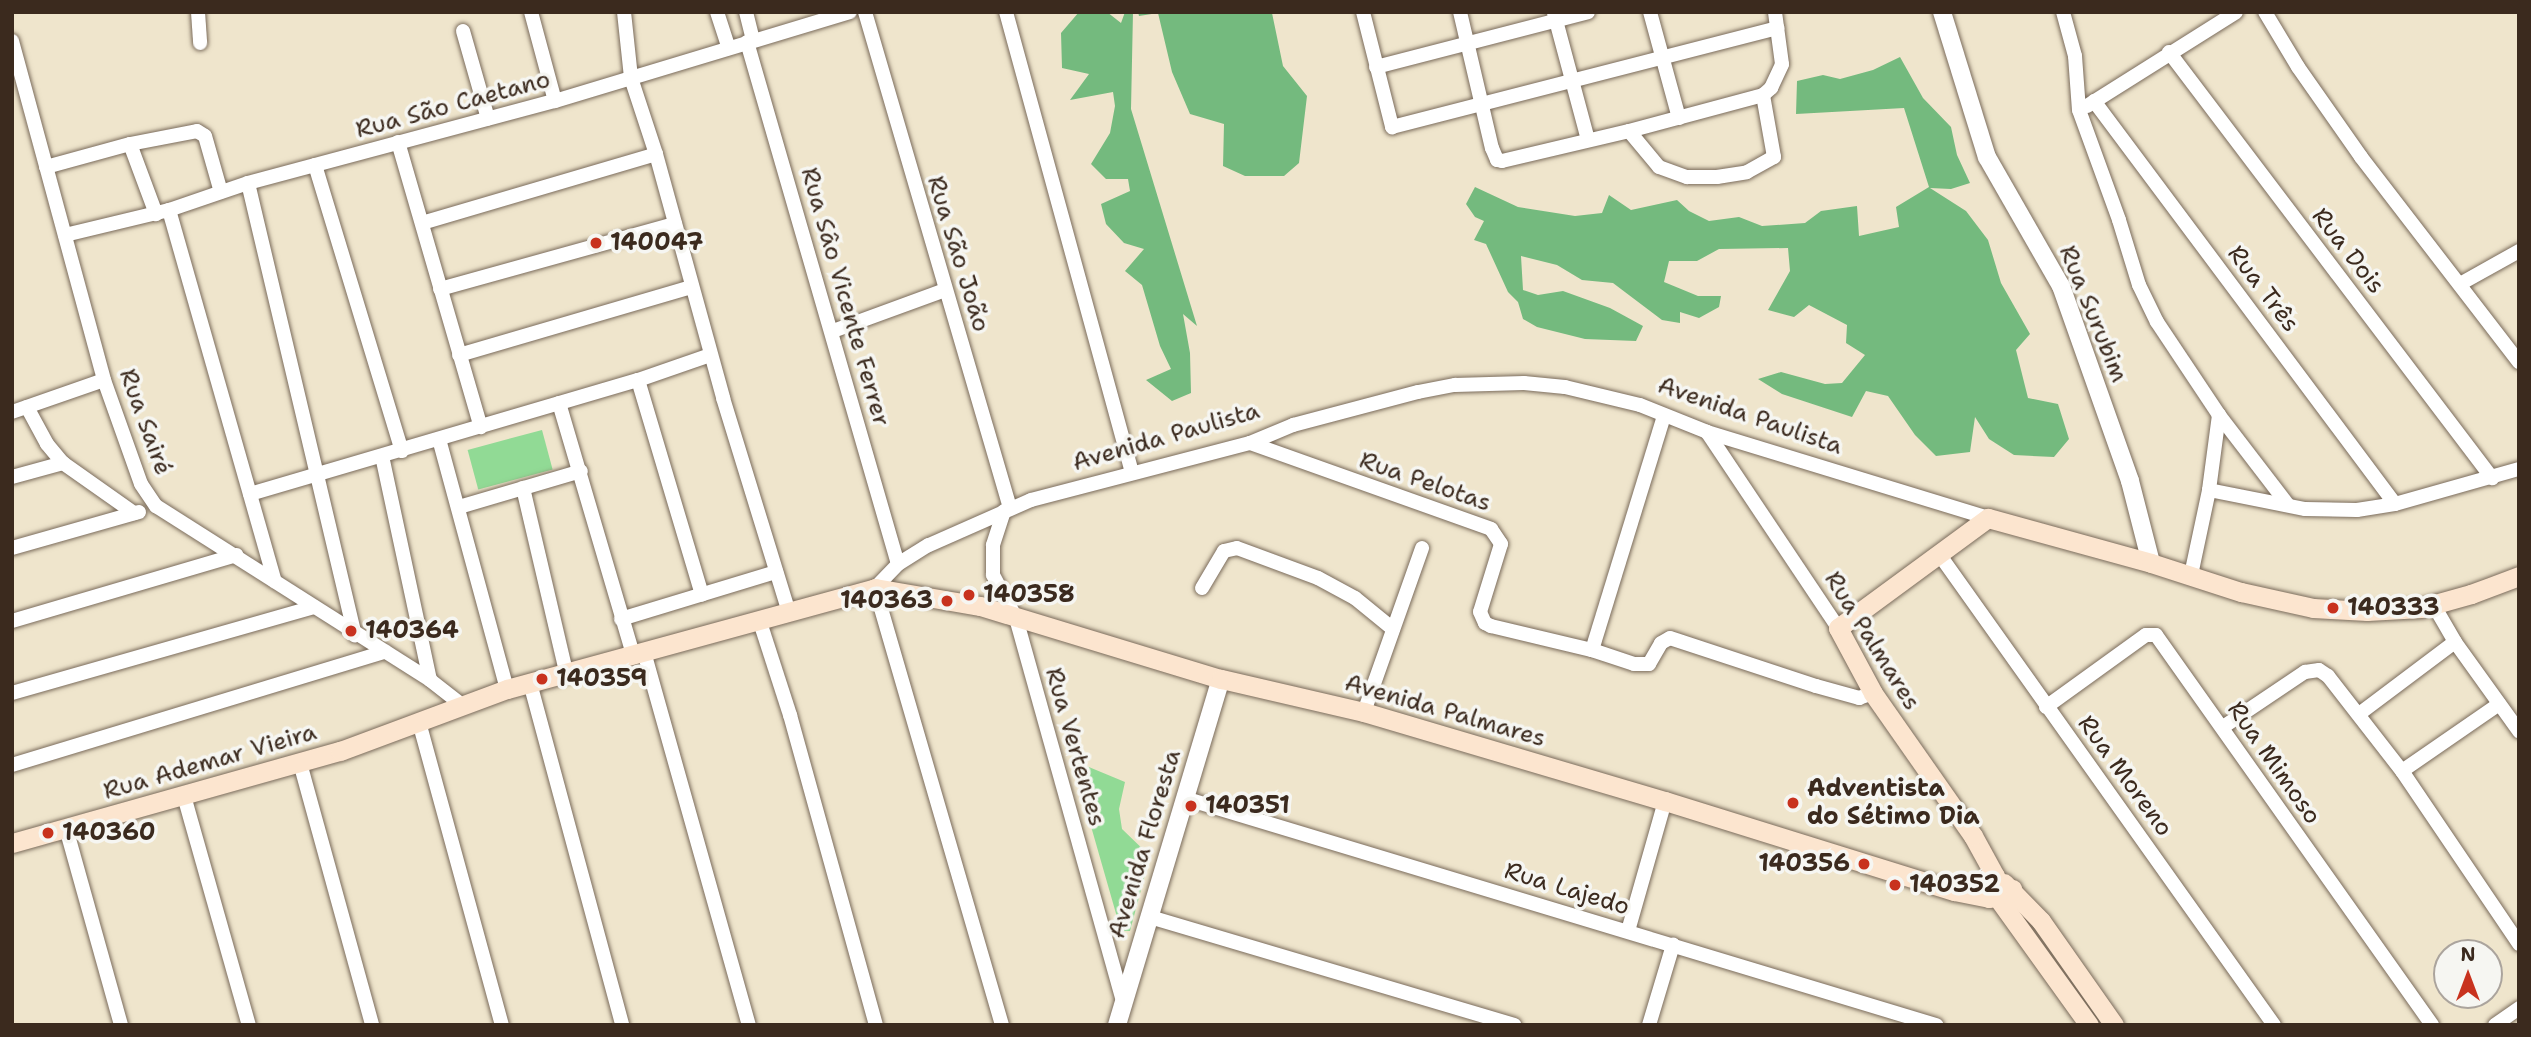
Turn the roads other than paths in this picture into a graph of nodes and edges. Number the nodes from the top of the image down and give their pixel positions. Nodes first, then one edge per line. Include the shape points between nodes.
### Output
1 (198, 12) edge
2 (531, 12) edge
3 (624, 12) edge
4 (717, 12) edge
5 (746, 12) edge
6 (850, 12) edge
7 (865, 12) edge
8 (1006, 12) edge
9 (1363, 12) edge
10 (1460, 12) edge
11 (1588, 12) edge
12 (1650, 12) edge
13 (1775, 12) edge
14 (1942, 12) edge
15 (2063, 12) edge
16 (2236, 12) edge
17 (2265, 12) edge
18 (1555, 16) edge
19 (1777, 28) junction
20 (463, 31) dead end
21 (12, 41) edge
22 (750, 41) junction
23 (200, 43) dead end
24 (1468, 44) junction
25 (729, 48) junction
26 (2169, 52) junction
27 (1661, 57) junction
28 (1376, 67) junction
29 (631, 78) junction
30 (1572, 80) junction
31 (1763, 94) junction
32 (555, 101) junction
33 (2094, 101) junction
34 (1483, 104) junction
35 (2079, 110) junction
36 (1679, 118) junction
37 (488, 119) junction
38 (1629, 131) junction
39 (1588, 140) junction
40 (398, 142) junction
41 (130, 144) junction
42 (656, 154) junction
43 (315, 165) junction
44 (46, 167) junction
45 (248, 183) junction
46 (221, 192) junction
47 (162, 212) junction
48 (422, 223) junction
49 (675, 224) junction
50 (65, 235) junction
51 (2519, 251) edge
52 (2460, 284) junction
53 (691, 287) junction
54 (440, 289) junction
55 (945, 289) junction
56 (833, 331) junction
57 (459, 355) junction
58 (710, 355) junction
59 (2519, 362) edge
60 (104, 380) junction
61 (639, 380) junction
62 (559, 403) junction
63 (27, 407) junction
64 (12, 412) edge
65 (2219, 415) junction
66 (1664, 416) junction
67 (481, 427) junction
68 (1707, 432) junction
69 (439, 439) junction
70 (1250, 443) junction
71 (402, 451) junction
72 (382, 456) junction
73 (63, 463) junction
74 (2519, 469) edge
75 (582, 471) junction
76 (1132, 472) junction
77 (316, 474) junction
78 (12, 477) edge
79 (2491, 478) junction
80 (523, 488) junction
81 (2209, 489) junction
82 (250, 494) junction
83 (2395, 504) junction
84 (2288, 505) junction
85 (156, 506) junction
86 (458, 506) junction
87 (1007, 509) junction
88 (134, 513) junction
89 (1988, 518) junction
90 (12, 548) edge
91 (1423, 548) dead end
92 (1939, 554) junction
93 (236, 555) junction
94 (2151, 563) junction
95 (898, 564) junction
96 (776, 572) junction
97 (2191, 575) junction
98 (2519, 576) edge
99 (275, 581) junction
100 (875, 588) junction
101 (1202, 588) dead end
102 (702, 595) junction
103 (2433, 604) junction
104 (314, 607) junction
105 (788, 609) junction
106 (1016, 618) junction
107 (621, 619) junction
108 (759, 619) junction
109 (12, 621) edge
110 (1838, 628) junction
111 (1393, 629) junction
112 (355, 636) junction
113 (2455, 642) junction
114 (1592, 650) junction
115 (385, 652) junction
116 (639, 654) junction
117 (566, 672) junction
118 (1222, 679) junction
119 (430, 680) junction
120 (530, 682) junction
121 (507, 689) junction
122 (12, 693) edge
123 (1873, 693) junction
124 (461, 704) junction
125 (2499, 704) junction
126 (2046, 706) junction
127 (1364, 712) junction
128 (2360, 714) junction
129 (419, 722) junction
130 (2223, 727) junction
131 (2519, 731) edge
132 (300, 764) junction
133 (12, 765) edge
134 (2402, 771) junction
135 (184, 796) junction
136 (1184, 798) junction
137 (1665, 801) junction
138 (66, 828) junction
139 (12, 843) edge
140 (2005, 893) junction
141 (1150, 917) junction
142 (1628, 931) junction
143 (2519, 944) edge
144 (1672, 945) junction
145 (1123, 1000) junction
146 (2519, 1008) edge
147 (121, 1025) edge
148 (249, 1025) edge
149 (372, 1025) edge
150 (502, 1025) edge
151 (622, 1025) edge
152 (749, 1025) edge
153 (876, 1025) edge
154 (1002, 1025) edge
155 (1117, 1025) edge
156 (1514, 1025) edge
157 (1649, 1025) edge
158 (1936, 1025) edge
159 (2089, 1025) edge
160 (2114, 1025) edge
161 (2274, 1025) edge
162 (2432, 1025) edge
163 (2495, 1025) edge

1 - 23 street
2 - 32 street
3 - 29 street
4 - 25 street
5 - 22 street, Rua Sâo Vicente Ferrer
6 - 22 street, Rua São Caetano
7 - 55 street, Rua São João
8 - 76 street
9 - 28 street
10 - 24 street
11 - 18 street
12 - 27 street
13 - 19 street
14 - 94 street, Rua Surubim via 1987,157 2061,286 2130,481
15 - 35 street via 2075,56
16 - 26 street
17 - 52 street via 2361,157
18 - 24 street
18 - 30 street
19 - 27 street
19 - 31 street via 1782,64 1771,88
20 - 37 street
21 - 44 street, Rua Sairé
22 - 25 street, Rua São Caetano
22 - 56 street, Rua Sâo Vicente Ferrer
24 - 28 street
24 - 34 street
25 - 29 street, Rua São Caetano
26 - 33 street
26 - 79 street, Rua Dois
27 - 30 street
27 - 36 street
28 - 34 street via 1392,127
29 - 32 street, Rua São Caetano
29 - 42 street
30 - 34 street
30 - 39 street
31 - 36 street
31 - 38 street via 1774,157 1747,172 1700,178 1676,173 1659,167
32 - 37 street, Rua São Caetano
33 - 35 street
33 - 83 street, Rua Três
34 - 39 street via 1497,160 1510,161
35 - 65 street via 2142,293
36 - 38 street
37 - 40 street, Rua São Caetano
38 - 39 street
40 - 43 street, Rua São Caetano
40 - 48 street
41 - 44 street
41 - 46 street via 201,132
41 - 47 street
42 - 48 street
42 - 49 street
43 - 45 street, Rua São Caetano
43 - 71 street
44 - 50 street, Rua Sairé
45 - 46 street, Rua São Caetano
45 - 77 street
46 - 47 street, Rua São Caetano
47 - 50 street, Rua São Caetano
47 - 82 street
48 - 54 street
49 - 53 street
49 - 54 street
50 - 60 street, Rua Sairé
51 - 52 street
52 - 59 street
53 - 57 street
53 - 58 street
54 - 57 street
55 - 56 street
55 - 87 street, Rua São João
56 - 95 street, Rua Sâo Vicente Ferrer
57 - 67 street
58 - 61 street
58 - 96 street
60 - 63 street
60 - 85 street, Rua Sairé via 141,484
61 - 62 street
61 - 102 street
62 - 67 street
62 - 75 street
63 - 64 street
63 - 73 street
65 - 81 street
65 - 84 street
66 - 68 street, Avenida Paulista
66 - 70 street, Avenida Paulista via 1640,405 1565,387 1524,383 1455,386 1293,425
66 - 114 street
67 - 69 street
68 - 89 street, Avenida Paulista
68 - 110 street, Rua Palmares
69 - 71 street
69 - 86 street
70 - 76 street, Avenida Paulista
70 - 114 street, Rua Pelotas via 1491,528 1501,544 1481,603 1485,623
71 - 72 street
72 - 77 street
72 - 119 street
73 - 78 street
73 - 88 street
74 - 79 street
75 - 80 street
75 - 107 street
76 - 87 street, Avenida Paulista
77 - 82 street
77 - 112 street
79 - 83 street
80 - 86 street
80 - 117 street
81 - 84 street
81 - 97 street
82 - 99 street
83 - 84 street via 2357,510
85 - 88 street
85 - 93 street, Rua Sairé
86 - 121 street
87 - 95 street, Avenida Paulista
87 - 106 street, Rua Vertentes via 993,545 993,575
88 - 90 street
89 - 92 main road
89 - 94 main road, Avenida Paulista
91 - 111 street
92 - 110 main road
92 - 126 street, Rua Moreno
93 - 99 street, Rua Sairé
93 - 109 street
94 - 97 main road, Avenida Paulista
95 - 100 street, Avenida Paulista
96 - 102 street
96 - 105 street
97 - 103 main road, Avenida Paulista via 2241,592 2313,607 2367,611
98 - 103 main road, Avenida Paulista
99 - 104 street, Rua Sairé
100 - 105 main road
100 - 106 main road, Avenida Palmares via 980,606
100 - 154 street
101 - 111 street via 1224,551 1237,548 1331,584
102 - 107 street
103 - 113 street
104 - 112 street, Rua Sairé
104 - 122 street
105 - 108 main road
106 - 118 main road, Avenida Palmares
106 - 145 street, Rua Vertentes
107 - 116 street
108 - 116 main road
108 - 153 street
110 - 123 main road, Rua Palmares
111 - 127 street
112 - 115 street, Rua Sairé
113 - 125 street
113 - 128 street
114 - 123 street, Rua Pelotas via 1644,665 1670,638 1859,698
115 - 119 street, Rua Sairé
115 - 133 street
116 - 117 main road
116 - 152 street
117 - 120 main road
118 - 127 main road, Avenida Palmares
118 - 136 street, Avenida Floresta
119 - 124 street, Rua Sairé
120 - 121 main road
120 - 151 street
121 - 124 main road
123 - 140 main road, Rua Palmares via 1973,836
124 - 129 main road
125 - 131 street
125 - 134 street
126 - 130 street, Rua Mimoso via 2152,634
126 - 161 street, Rua Moreno
127 - 137 main road, Avenida Palmares
128 - 130 street via 2328,676 2310,670
128 - 134 street
129 - 132 main road, Rua Ademar Vieira
129 - 150 street
130 - 162 street, Rua Mimoso
132 - 135 main road, Rua Ademar Vieira
132 - 149 street
134 - 143 street
135 - 138 main road, Rua Ademar Vieira
135 - 148 street
136 - 141 street, Avenida Floresta
136 - 142 street, Rua Lajedo
137 - 140 main road, Avenida Palmares via 1935,886 1969,895
137 - 142 street
138 - 139 main road, Rua Ademar Vieira
138 - 147 street
140 - 159 main road via 2026,933
140 - 160 main road via 2041,921
141 - 145 street, Avenida Floresta
141 - 156 street
142 - 144 street, Rua Lajedo
144 - 157 street
144 - 158 street, Rua Lajedo
145 - 155 street, Avenida Floresta
146 - 163 street

